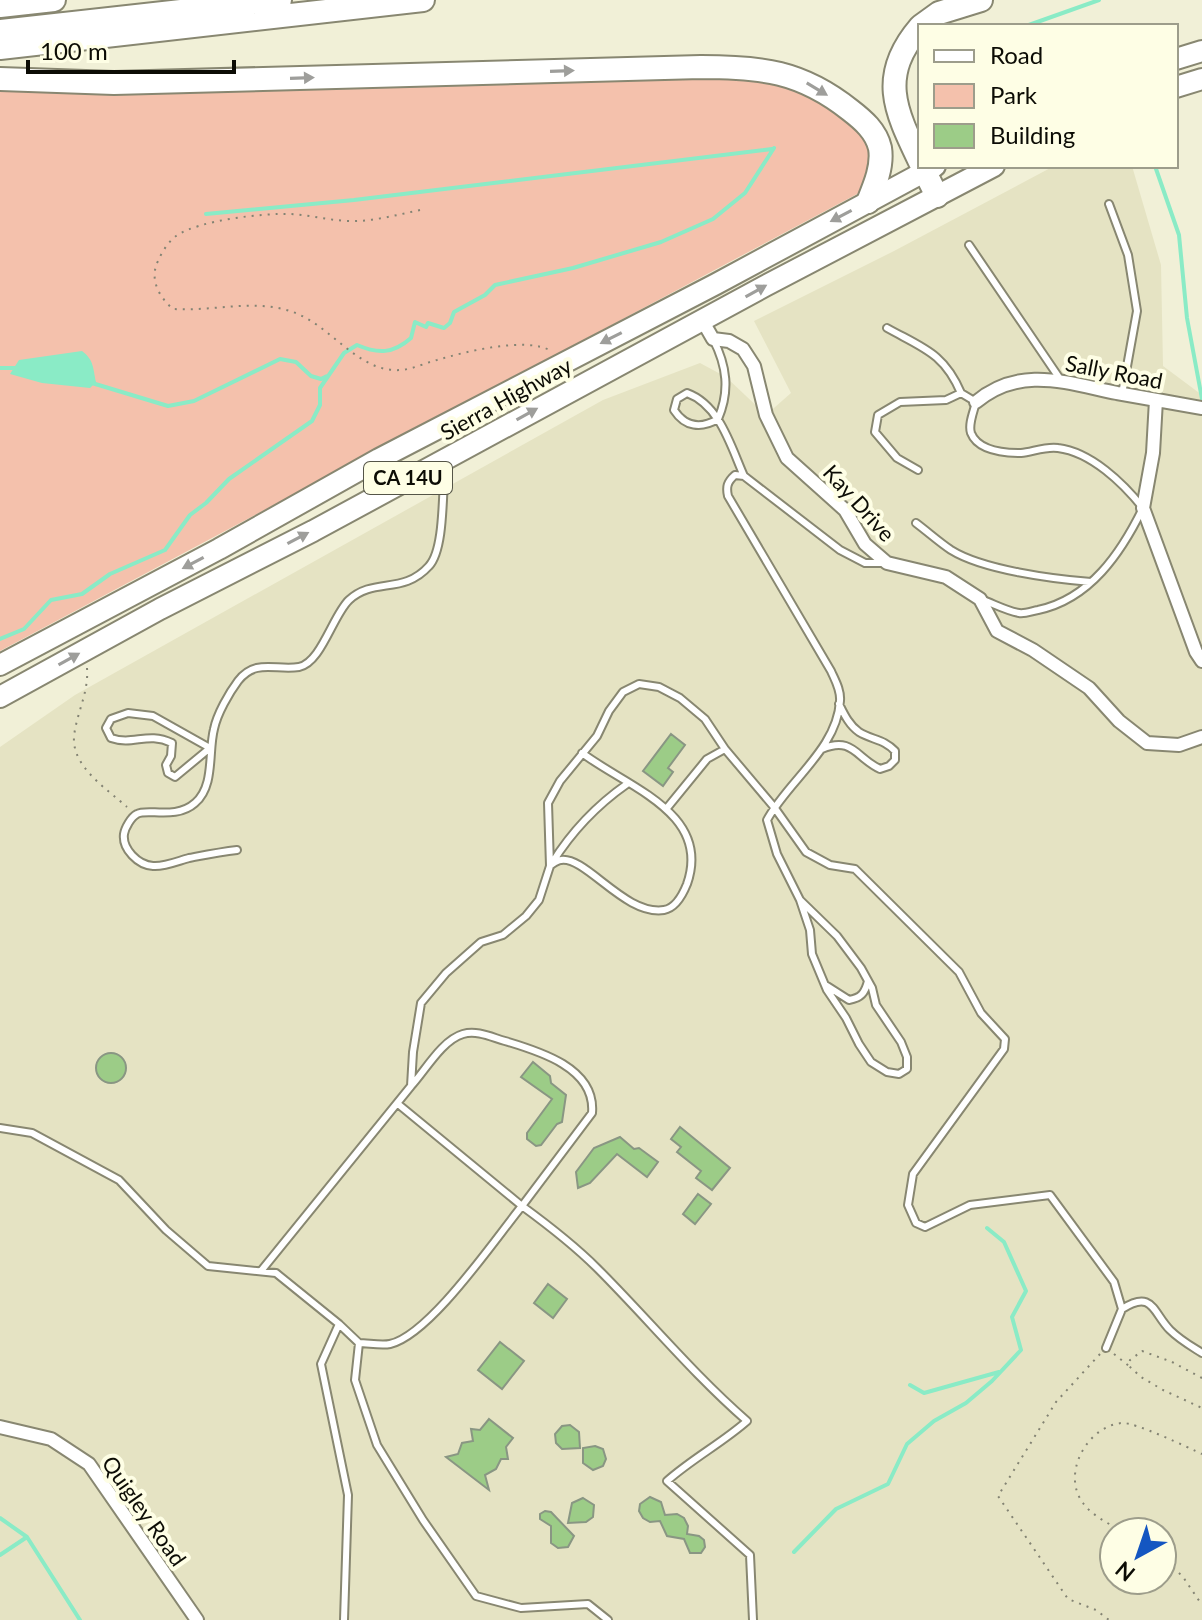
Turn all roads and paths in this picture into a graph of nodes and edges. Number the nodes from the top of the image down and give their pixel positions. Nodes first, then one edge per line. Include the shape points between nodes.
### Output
1 (54, 0) edge
2 (280, 0) edge
3 (423, 0) edge
4 (981, 0) edge
5 (0, 6) edge
6 (923, 24) edge
7 (918, 28) edge
8 (0, 31) edge
9 (0, 48) edge
10 (1202, 51) edge
11 (1178, 58) edge
12 (0, 79) edge
13 (1202, 79) edge
14 (1178, 86) edge
15 (918, 153) edge
16 (922, 168) edge
17 (926, 168) edge
18 (990, 168) edge
19 (937, 196) junction
20 (868, 202) junction
21 (1109, 204) dead end
22 (420, 210) dead end
23 (969, 245) dead end
24 (702, 320) junction
25 (887, 328) dead end
26 (713, 339) junction
27 (562, 364) junction
28 (1060, 379) junction
29 (961, 393) junction
30 (1122, 394) junction
31 (1156, 400) junction
32 (976, 402) junction
33 (1202, 408) edge
34 (718, 419) junction
35 (433, 431) junction
36 (447, 459) junction
37 (918, 470) dead end
38 (744, 476) junction
39 (1143, 508) junction
40 (916, 523) dead end
41 (887, 563) junction
42 (1091, 582) junction
43 (980, 599) junction
44 (84, 651) junction
45 (1202, 661) edge
46 (0, 665) edge
47 (0, 697) edge
48 (839, 704) junction
49 (1202, 737) edge
50 (210, 748) junction
51 (725, 749) junction
52 (820, 749) junction
53 (582, 753) junction
54 (627, 784) junction
55 (774, 807) junction
56 (667, 808) junction
57 (135, 815) junction
58 (237, 850) dead end
59 (550, 866) junction
60 (800, 900) junction
61 (868, 981) junction
62 (825, 984) junction
63 (411, 1086) junction
64 (398, 1104) junction
65 (0, 1128) edge
66 (522, 1206) junction
67 (261, 1271) junction
68 (1122, 1309) junction
69 (339, 1324) junction
70 (359, 1343) junction
71 (1106, 1348) junction
72 (1202, 1353) edge
73 (1129, 1366) junction
74 (1202, 1378) edge
75 (1202, 1408) edge
76 (0, 1427) edge
77 (1202, 1454) edge
78 (1098, 1516) edge
79 (1178, 1572) edge
80 (1202, 1605) edge
81 (197, 1620) edge
82 (344, 1620) edge
83 (608, 1620) edge
84 (753, 1620) edge
85 (1109, 1620) edge

1 - 5 highway
2 - 8 highway
3 - 9 highway
4 - 6 highway via 939,13
7 - 15 highway via 896,65 893,88 896,111
10 - 11 main road
12 -> 20 highway via 114,83 701,67 774,71 817,87 875,135 880,160
13 - 14 main road
16 - 20 main road, Sierra Highway / CA 14U
17 - 19 highway
18 - 19 main road, Sierra Highway / CA 14U
24 -> 19 main road, Sierra Highway / CA 14U
20 -> 27 main road, Sierra Highway / CA 14U
21 - 30 lane via 1128,255 1137,311
22 - 27 path via 348,221 290,214 212,221 176,236 163,250 155,284 173,309 275,306 304,316 383,369 403,370 526,345 545,347
23 - 28 lane
24 - 26 street
36 -> 24 main road, Sierra Highway / CA 14U
25 - 29 lane via 936,356
26 - 34 lane via 726,377
26 - 41 street, Kay Drive via 743,349 787,458 845,510 865,544
27 - 35 main road, Sierra Highway / CA 14U
28 - 30 street, Sally Road
28 - 32 street, Sally Road via 1014,382
29 - 32 lane
29 - 37 lane via 946,400 900,402 878,415 875,432 897,458
30 - 31 street, Sally Road
31 - 33 street, Sally Road
31 - 39 street
32 - 39 lane via 971,433 981,445 1021,453 1057,447 1094,462 1124,484
34 - 34 lane via 700,398 687,393 677,399 674,410 688,424
34 - 38 lane
35 - 36 main road
35 -> 46 main road, Sierra Highway / CA 14U
44 -> 36 main road, Sierra Highway / CA 14U
36 - 50 lane via 432,563 413,581 362,589 345,604 312,660 301,667 249,669 214,725
38 - 41 lane via 840,550 865,563
38 - 48 lane via 730,480 728,496 831,671
39 - 42 lane
39 - 45 street
40 - 42 lane via 953,551 987,564
41 - 43 street, Kay Drive via 946,577
42 - 43 lane via 1079,594 1021,614
43 - 49 street, Kay Drive via 997,631 1089,688 1147,743 1179,745
47 -> 44 main road, Sierra Highway / CA 14U
44 - 57 path via 87,685 74,738 77,757
48 - 52 lane
48 - 52 lane via 860,732 887,742 895,760 880,769 850,746
50 - 50 lane via 153,716 128,713 111,719 106,728 111,738 122,742 159,736 172,743 166,765 175,777
50 - 57 lane via 205,788 195,803 176,812
51 - 53 lane via 705,719 680,698 639,684 623,692
51 - 55 lane
51 - 56 lane via 707,759
52 - 55 lane
53 - 54 lane
53 - 59 lane via 548,803
54 - 56 lane
54 - 59 lane via 600,803
55 - 60 lane via 767,820
55 - 68 lane via 806,852 830,865 855,869 959,972 981,1013 1005,1039 1004,1049 913,1174 908,1205 916,1223 925,1227 970,1205 1050,1195 1114,1282
56 - 59 lane via 692,845 692,861 684,892 665,910 626,900 571,861
57 - 58 lane via 124,831 124,844 132,856 152,866
59 - 63 lane via 539,900 526,916 503,935 481,942 421,1003
60 - 61 lane via 837,936
60 - 62 lane
61 - 62 lane via 865,991 849,1000
61 - 62 lane via 907,1057 907,1069 899,1074 871,1062
63 - 64 lane
63 - 66 lane via 460,1034 477,1033 554,1056 581,1080 593,1099 592,1113
64 - 66 lane
64 - 67 lane
65 - 67 lane via 32,1133 119,1180 208,1266
66 - 70 lane via 415,1332 390,1344
66 - 84 lane via 596,1267 708,1387 747,1421 667,1481 750,1555
67 - 69 lane via 276,1273
68 - 71 lane
68 - 72 lane via 1144,1301 1157,1309 1172,1332
69 - 70 lane
69 - 82 lane via 321,1364 348,1495
70 - 83 lane via 355,1380 377,1445 476,1596 521,1608 588,1604
71 - 73 path
71 - 85 path via 1056,1402 998,1496 1068,1599
73 - 74 path via 1142,1351
73 - 75 path
76 - 81 street, Quigley Road via 51,1439 89,1464
77 - 78 path via 1124,1423 1099,1431 1079,1457 1075,1473 1083,1503
79 - 80 path

